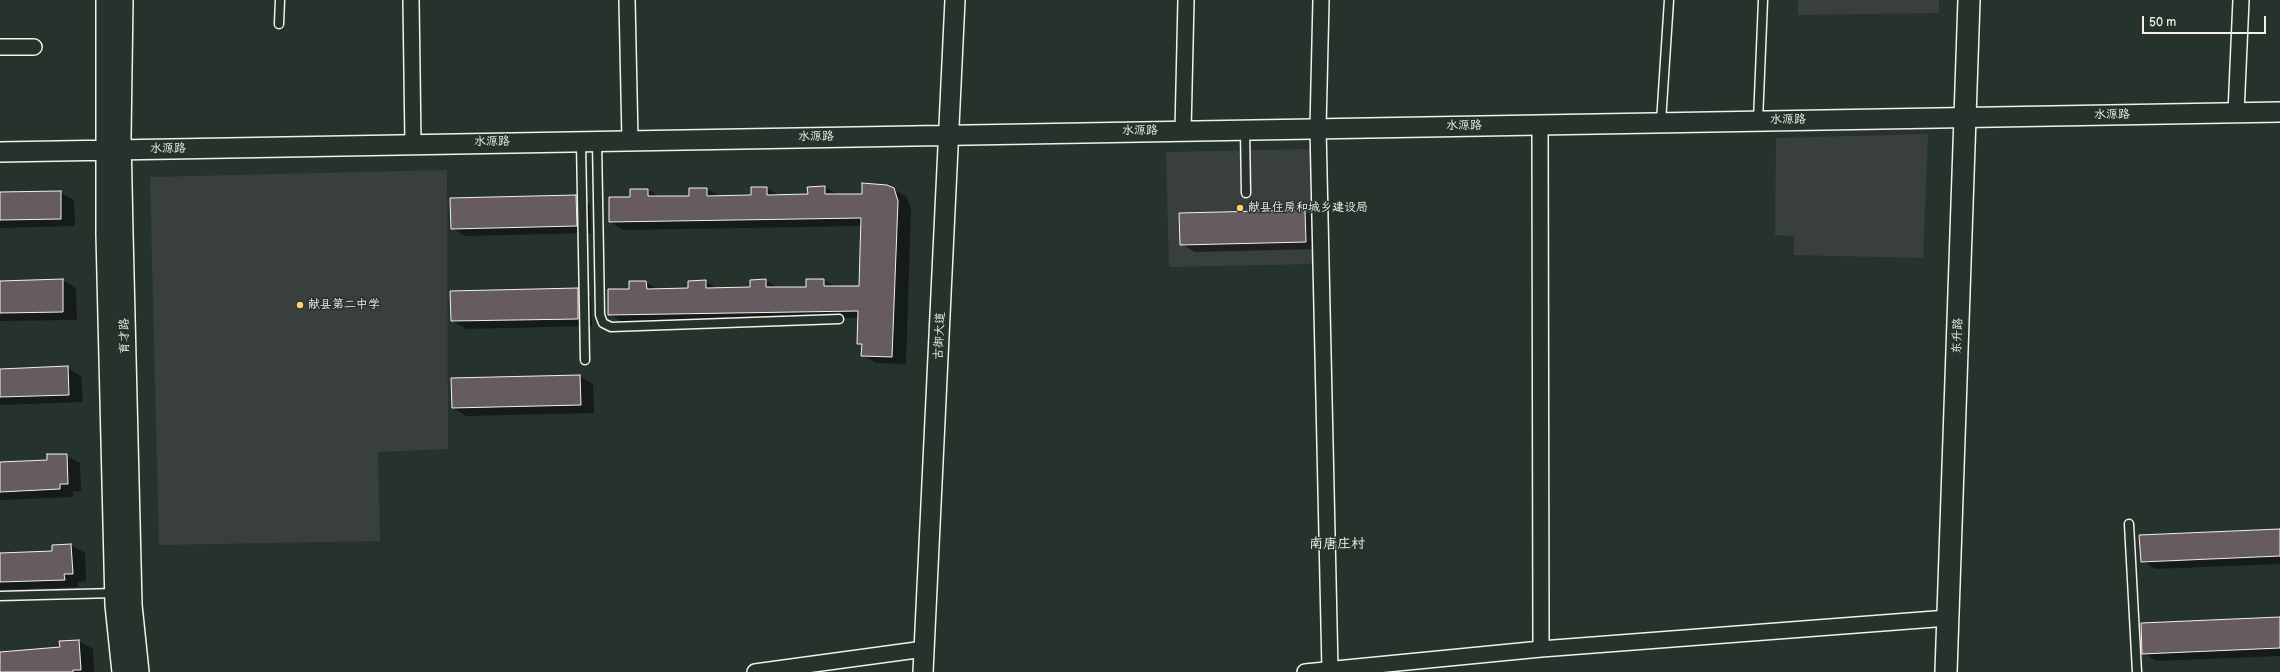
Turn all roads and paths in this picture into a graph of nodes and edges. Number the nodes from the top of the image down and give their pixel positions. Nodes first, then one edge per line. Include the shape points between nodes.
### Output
1 (106, 0) edge
2 (123, 0) edge
3 (280, 0) edge
4 (410, 0) edge
5 (627, 0) edge
6 (955, 0) edge
7 (1186, 0) edge
8 (1321, 0) edge
9 (1669, 0) edge
10 (1763, 0) edge
11 (1969, 0) edge
12 (2241, 0) edge
13 (280, 24) dead end
14 (0, 47) edge
15 (34, 47) dead end
16 (2280, 112) edge
17 (2236, 113) junction
18 (1965, 117) junction
19 (1758, 121) junction
20 (1662, 122) junction
21 (1540, 124) junction
22 (1318, 128) junction
23 (1245, 130) junction
24 (1183, 131) junction
25 (950, 135) junction
26 (630, 140) junction
27 (589, 141) junction
28 (413, 144) junction
29 (113, 150) junction
30 (0, 152) edge
31 (1246, 193) dead end
32 (839, 320) dead end
33 (584, 360) dead end
34 (2129, 524) dead end
35 (115, 593) junction
36 (0, 596) edge
37 (1948, 618) junction
38 (924, 649) junction
39 (1541, 649) junction
40 (1330, 670) junction
41 (122, 672) edge
42 (139, 672) edge
43 (754, 672) edge
44 (923, 672) edge
45 (1305, 672) edge
46 (1946, 672) edge
47 (2137, 672) edge

1 - 29 street, 育才路
2 - 29 street, 育才路
3 - 13 lane
4 - 28 street
5 - 26 street
6 - 25 street, 古御大道
7 - 24 street
8 - 22 street
9 - 20 lane
10 - 19 lane
11 - 18 main road, 东升路
12 - 17 street
14 - 15 street
16 - 17 street, 水源路
17 - 18 street, 水源路
18 - 19 street, 水源路
18 - 37 main road, 东升路
19 - 20 street, 水源路
20 - 21 street, 水源路
21 - 22 street, 水源路
21 - 39 street
22 - 23 street, 水源路
22 - 40 street
23 - 24 street, 水源路
23 - 31 lane
24 - 25 street, 水源路
25 - 26 street, 水源路
25 - 38 street, 古御大道
26 - 27 street, 水源路
27 - 28 street, 水源路
27 - 32 lane via 600,315 603,323 610,327
27 - 33 lane
28 - 29 street, 水源路
29 - 30 street, 水源路
29 - 35 street, 育才路
29 - 42 street, 育才路 via 132,605
34 - 47 lane
35 - 36 lane
35 - 41 street, 育才路
37 - 39 street
37 - 46 main road, 东升路
38 - 43 street
38 - 44 street, 古御大道
39 - 40 street
40 - 45 street

